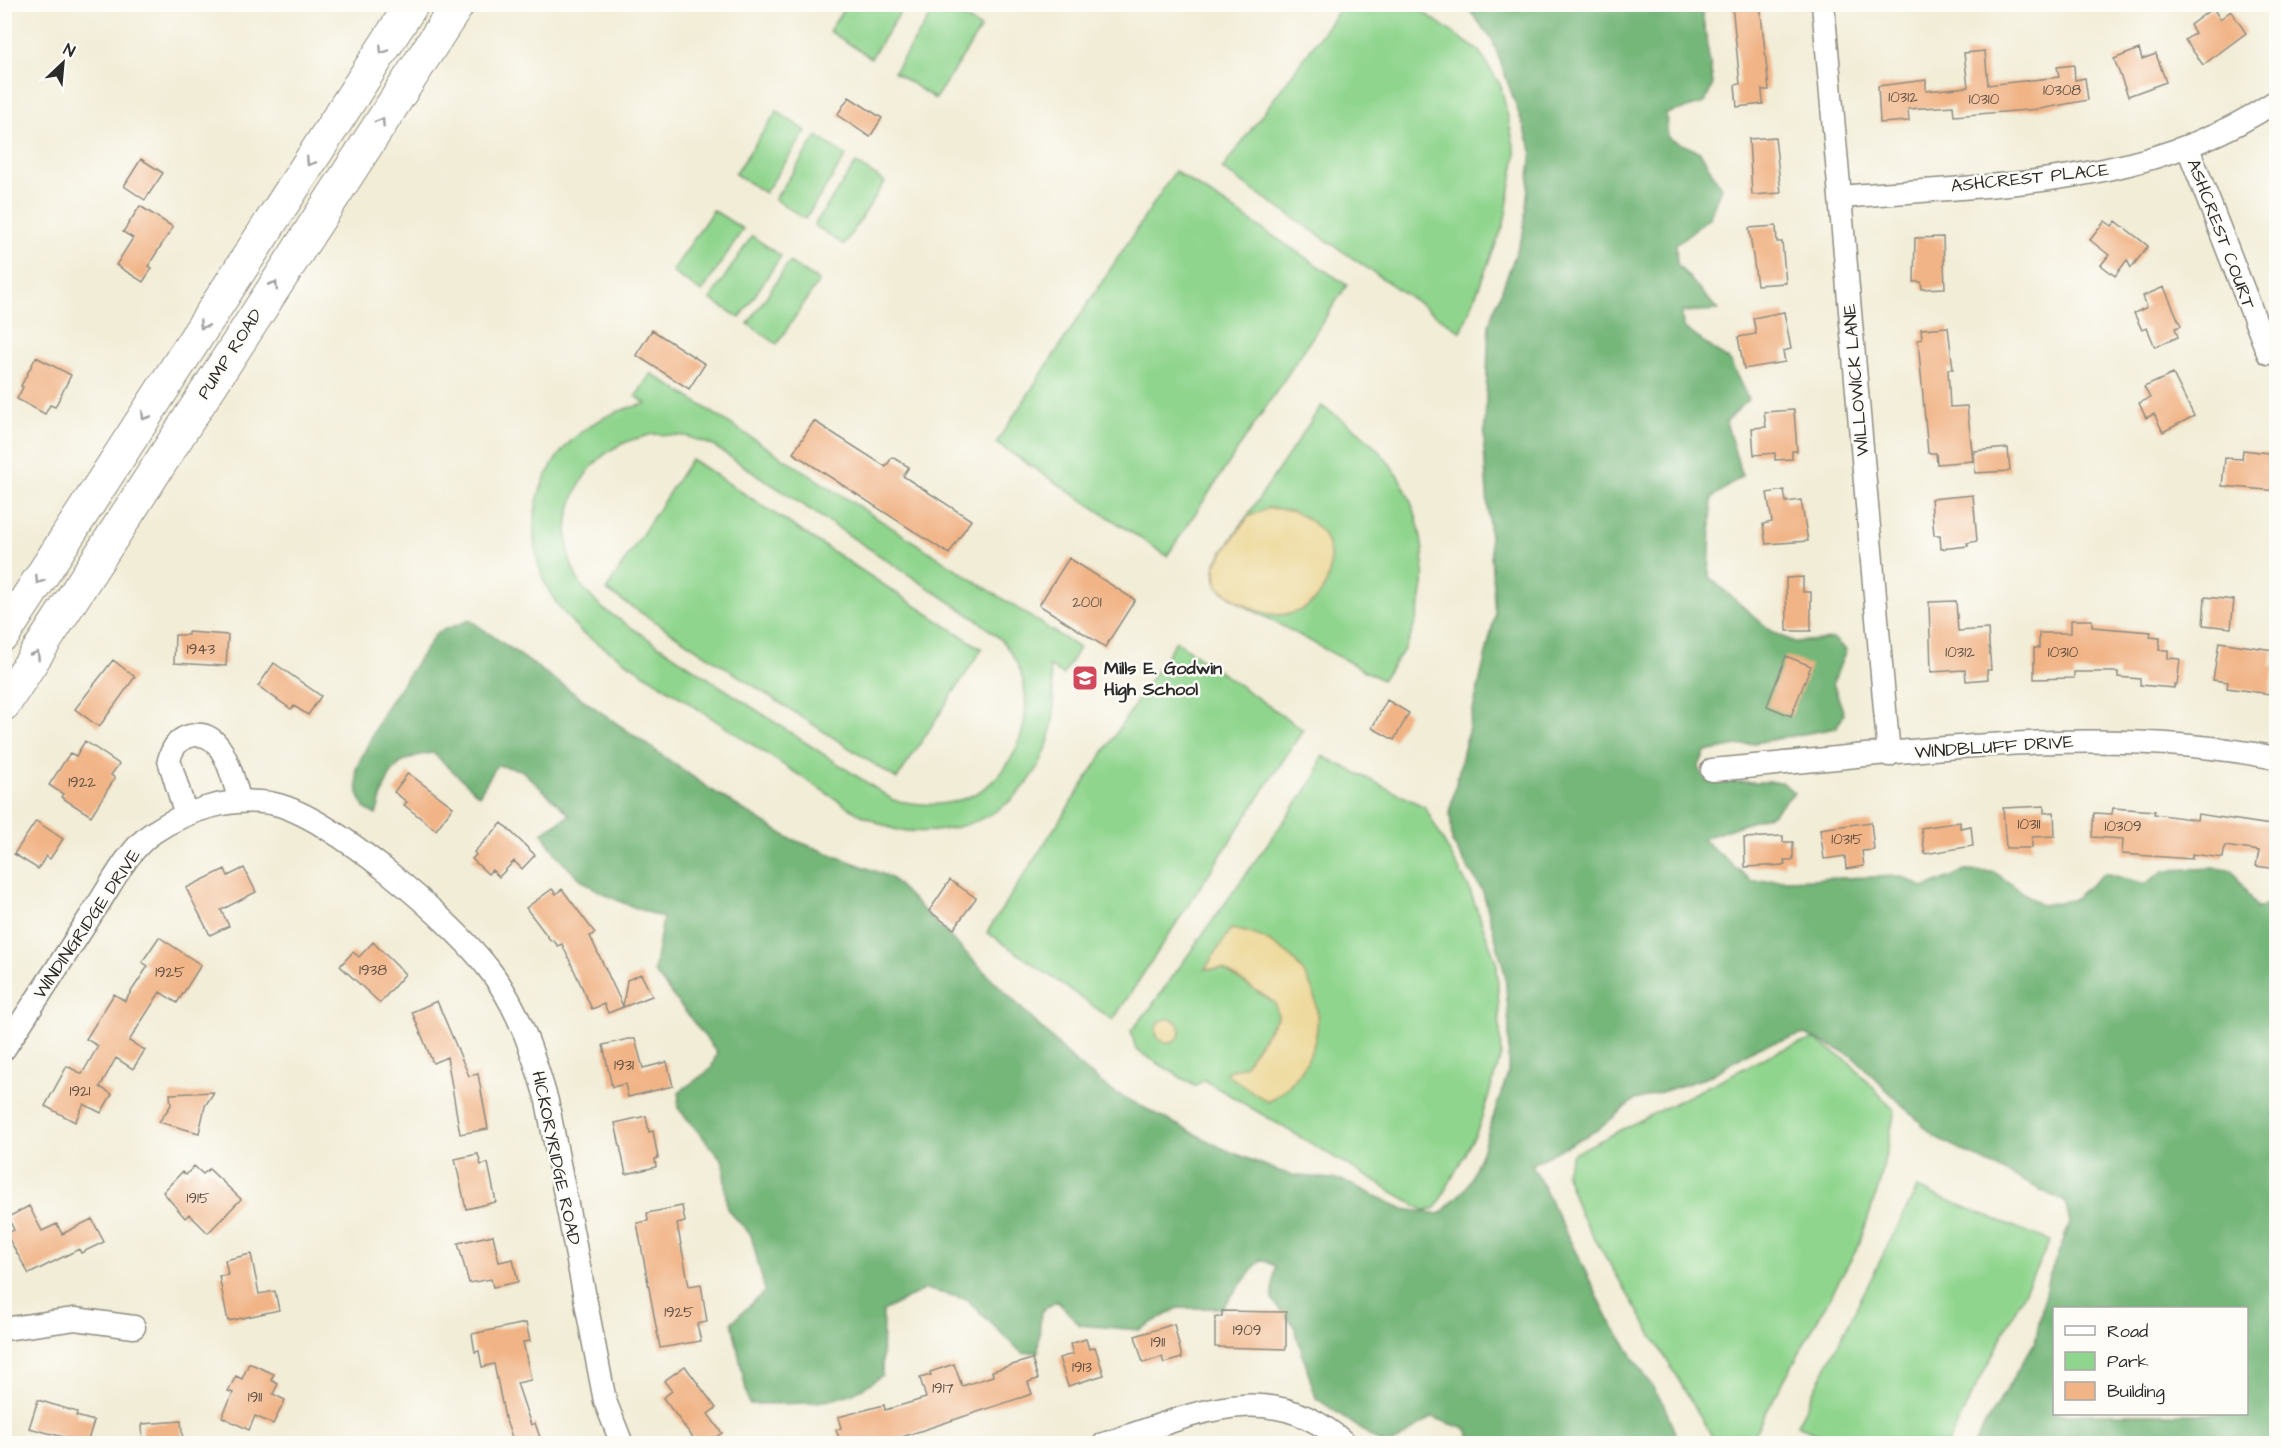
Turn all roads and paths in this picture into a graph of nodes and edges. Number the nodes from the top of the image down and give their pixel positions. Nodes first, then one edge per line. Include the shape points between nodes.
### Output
1 (412, 4) edge
2 (458, 4) edge
3 (1823, 4) edge
4 (2277, 101) edge
5 (2188, 148) junction
6 (1840, 197) junction
7 (2268, 353) dead end
8 (4, 634) edge
9 (4, 704) edge
10 (1889, 755) junction
11 (2277, 758) edge
12 (1712, 770) dead end
13 (240, 801) junction
14 (211, 806) joint
15 (186, 815) junction
16 (4, 1049) edge
17 (134, 1327) dead end
18 (4, 1329) edge
19 (622, 1443) edge
20 (1104, 1443) edge
21 (1346, 1443) edge

1 -> 8 main road
9 -> 2 main road, PUMP ROAD
3 - 6 street, WILLOWICK LANE
4 - 5 street, ASHCREST PLACE via 2245,122
5 - 6 street, ASHCREST PLACE via 2112,170 2071,177
5 - 7 street, ASHCREST COURT
6 - 10 street, WILLOWICK LANE
10 - 11 street, WINDBLUFF DRIVE via 2081,741 2194,746
10 - 12 street, WINDBLUFF DRIVE
13 - 14 street, HICKORYRIDGE ROAD
13 - 15 street via 219,747 204,736 185,738 169,760
13 - 19 street, HICKORYRIDGE ROAD via 272,804 317,821 447,922 492,973 533,1053 547,1101 605,1401
14 - 15 street, WINDINGRIDGE DRIVE
15 - 16 street, WINDINGRIDGE DRIVE via 152,833 135,850
17 - 18 street via 75,1319
20 - 21 street via 1219,1408 1249,1404 1288,1409 1310,1418

